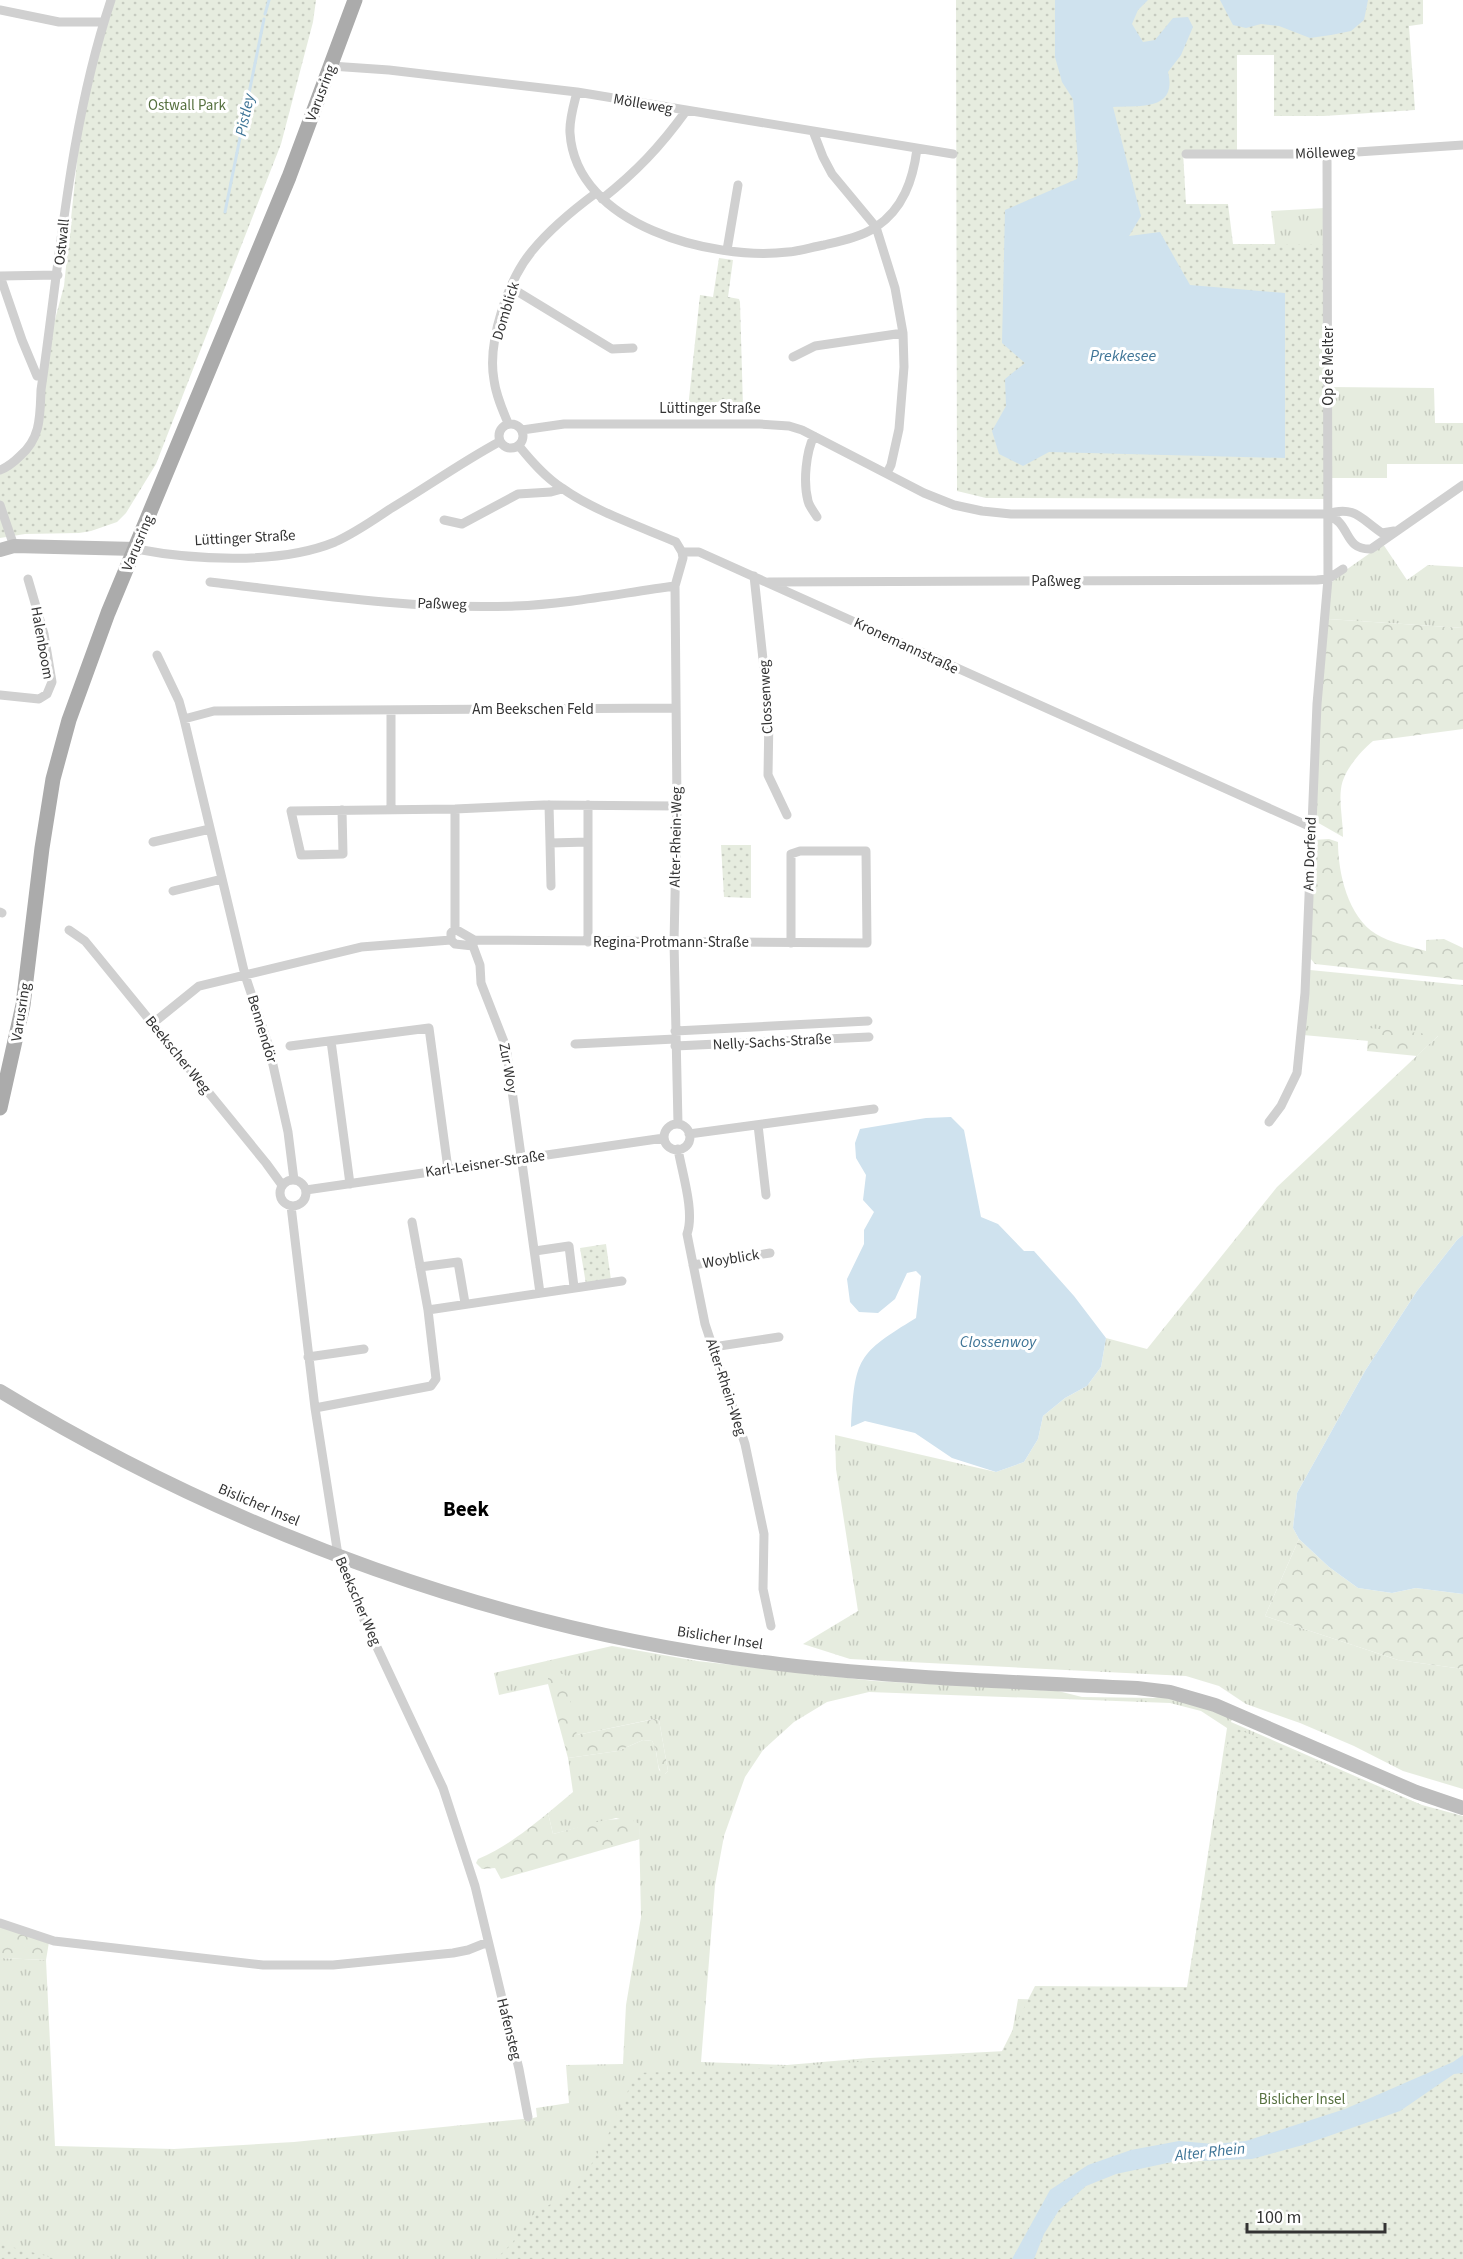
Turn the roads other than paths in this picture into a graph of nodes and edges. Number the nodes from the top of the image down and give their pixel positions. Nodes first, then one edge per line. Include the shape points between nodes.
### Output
1 (111, 0) edge
2 (355, 0) edge
3 (0, 10) edge
4 (104, 22) junction
5 (331, 66) junction
6 (577, 92) junction
7 (686, 111) junction
8 (813, 131) junction
9 (1463, 145) edge
10 (916, 149) junction
11 (953, 154) dead end
12 (1186, 154) dead end
13 (1327, 154) junction
14 (738, 185) dead end
15 (599, 196) junction
16 (876, 227) junction
17 (727, 250) junction
18 (58, 275) junction
19 (0, 276) edge
20 (510, 287) junction
21 (903, 333) junction
22 (633, 348) dead end
23 (793, 357) dead end
24 (37, 376) dead end
25 (508, 423) junction
26 (522, 430) junction
27 (814, 435) junction
28 (499, 442) junction
29 (519, 446) junction
30 (0, 470) edge
31 (887, 473) junction
32 (1463, 484) edge
33 (562, 489) junction
34 (0, 505) edge
35 (1328, 514) junction
36 (817, 517) dead end
37 (444, 520) dead end
38 (1394, 531) junction
39 (14, 546) junction
40 (136, 549) junction
41 (0, 550) edge
42 (682, 552) junction
43 (1342, 568) dead end
44 (754, 576) junction
45 (28, 579) dead end
46 (1328, 579) junction
47 (210, 582) dead end
48 (767, 582) junction
49 (675, 586) junction
50 (157, 655) dead end
51 (0, 695) edge
52 (675, 708) junction
53 (391, 710) junction
54 (184, 719) junction
55 (549, 805) junction
56 (588, 805) junction
57 (676, 806) junction
58 (455, 809) junction
59 (342, 810) junction
60 (391, 810) junction
61 (787, 815) dead end
62 (1311, 827) junction
63 (210, 829) junction
64 (153, 842) dead end
65 (588, 842) junction
66 (550, 843) junction
67 (222, 879) junction
68 (551, 885) dead end
69 (173, 891) dead end
70 (455, 929) junction
71 (69, 930) dead end
72 (451, 940) junction
73 (588, 942) junction
74 (674, 942) junction
75 (474, 943) junction
76 (791, 943) junction
77 (245, 975) junction
78 (868, 1021) dead end
79 (152, 1024) junction
80 (869, 1037) dead end
81 (675, 1038) junction
82 (331, 1041) junction
83 (575, 1044) dead end
84 (290, 1046) dead end
85 (0, 1108) edge
86 (874, 1109) dead end
87 (1269, 1122) dead end
88 (678, 1124) junction
89 (758, 1125) junction
90 (689, 1134) junction
91 (664, 1138) junction
92 (678, 1149) junction
93 (522, 1159) junction
94 (448, 1169) junction
95 (294, 1180) junction
96 (350, 1184) junction
97 (282, 1185) junction
98 (306, 1190) junction
99 (766, 1195) dead end
100 (291, 1206) junction
101 (412, 1222) dead end
102 (535, 1251) junction
103 (770, 1253) dead end
104 (693, 1264) junction
105 (420, 1267) junction
106 (622, 1281) dead end
107 (574, 1287) junction
108 (540, 1293) junction
109 (465, 1303) junction
110 (428, 1310) junction
111 (779, 1337) dead end
112 (713, 1347) junction
113 (364, 1349) dead end
114 (309, 1357) junction
115 (0, 1391) edge
116 (315, 1408) junction
117 (338, 1555) junction
118 (771, 1626) dead end
119 (1463, 1808) edge
120 (0, 1923) edge
121 (488, 1942) junction
122 (528, 2117) dead end

1 - 4 street, Ostwall
2 - 5 main road, Varusring
3 - 4 street via 59,22
4 - 18 street, Ostwall via 83,104
5 - 6 street, Mölleweg
5 - 40 main road, Varusring via 290,177
6 - 7 street, Mölleweg
6 - 15 street via 570,132 576,159
7 - 8 street, Mölleweg
7 - 15 street, Domblick via 644,163
8 - 10 street, Mölleweg
8 - 16 street via 832,174
9 - 13 street, Mölleweg
10 - 11 street, Mölleweg
10 - 16 street via 909,187 901,202
12 - 13 street, Mölleweg
13 - 35 street, Op de Melter
14 - 17 street
15 - 17 street via 623,215 658,233
15 - 20 street, Domblick via 550,231 531,252
16 - 17 street via 839,241 789,252
16 - 21 street via 895,288
18 - 19 street
18 - 30 street, Ostwall via 40,423 36,436 21,455
19 - 24 street
20 - 22 street via 612,349
20 - 25 street, Domblick via 493,358 493,378
21 - 23 street via 815,346
21 - 31 street via 898,429
25 - 26 street
25 - 28 street via 501,428
26 - 27 street, Lüttinger Straße via 564,424 760,424 789,426
26 - 29 street
27 - 31 street, Lüttinger Straße
27 - 36 street via 809,445 807,476 808,501
28 - 29 street via 512,449
28 - 40 street, Lüttinger Straße via 351,534 321,547 254,557 188,557
29 - 33 street, Kronemannstraße
31 - 35 street, Lüttinger Straße via 954,505 1011,514
32 - 38 street
33 - 37 street via 518,494 462,524
33 - 42 street, Kronemannstraße via 676,542
34 - 39 street
35 - 38 street, Lüttinger Straße via 1349,511 1382,532
35 - 38 street via 1338,518 1353,545 1361,549 1371,549
35 - 46 street, Op de Melter
39 - 40 main road, Lüttinger Straße
39 - 41 main road, Lüttinger Straße
40 - 85 main road, Varusring via 85,674 53,779 23,1005
42 - 44 street, Kronemannstraße via 699,552
42 - 49 street, Alter-Rhein-Weg
43 - 46 street
44 - 48 street, Kronemannstraße
44 - 61 street, Clossenweg via 769,715 768,775
45 - 51 street, Halenboom via 44,633 52,681 47,694 39,699
46 - 48 street, Paßweg
46 - 62 street, Am Dorfend
47 - 49 street, Paßweg via 364,601 515,606
48 - 62 street, Kronemannstraße
49 - 52 street, Alter-Rhein-Weg
50 - 54 street, Bennendör
52 - 53 street, Am Beekschen Feld
52 - 57 street, Alter-Rhein-Weg
53 - 54 street, Am Beekschen Feld via 214,711
53 - 60 street
54 - 63 street, Bennendör
55 - 56 street
55 - 58 street
55 - 66 street
56 - 57 street
56 - 65 street
57 - 74 street, Alter-Rhein-Weg
58 - 60 street
58 - 70 street
59 - 59 street via 291,811 301,855 343,854
59 - 60 street
62 - 87 street, Am Dorfend via 1305,993 1297,1073
63 - 64 street
63 - 67 street, Bennendör
65 - 66 street
65 - 73 street
66 - 68 street
67 - 69 street
67 - 77 street, Bennendör
70 - 72 street
70 - 75 street, Regina-Protmann-Straße
71 - 79 street, Beekscher Weg via 85,942
72 - 75 street, Regina-Protmann-Straße via 455,944
72 - 77 street, Regina-Protmann-Straße via 361,947
73 - 74 street, Regina-Protmann-Straße
73 - 75 street, Regina-Protmann-Straße
74 - 76 street, Regina-Protmann-Straße
74 - 81 street, Alter-Rhein-Weg
75 - 93 street, Zur Woy via 481,983 506,1047
76 - 76 street, Regina-Protmann-Straße via 867,943 866,851 800,850 791,854
77 - 79 street, Regina-Protmann-Straße via 199,986
77 - 95 street, Bennendör via 269,1047
78 - 81 street, Nelly-Sachs-Straße
79 - 97 street, Beekscher Weg
80 - 81 street, Nelly-Sachs-Straße
81 - 83 street
81 - 88 street, Alter-Rhein-Weg
82 - 84 street
82 - 94 street via 429,1028
82 - 96 street
86 - 89 street
88 - 90 street
88 - 91 street via 668,1128
89 - 90 street
89 - 99 street
90 - 92 street via 688,1143
91 - 92 street via 667,1145
91 - 93 street, Karl-Leisner-Straße
92 - 104 street, Alter-Rhein-Weg
93 - 94 street, Karl-Leisner-Straße
93 - 102 street, Zur Woy
94 - 96 street, Karl-Leisner-Straße
95 - 97 street
95 - 98 street
96 - 98 street, Karl-Leisner-Straße
97 - 100 street via 280,1198
98 - 100 street via 299,1205
100 - 114 street, Beekscher Weg
101 - 105 street
102 - 107 street via 569,1246
102 - 108 street, Zur Woy
103 - 104 street, Woyblick
104 - 112 street, Alter-Rhein-Weg
105 - 109 street via 458,1262
105 - 110 street
106 - 107 street
107 - 108 street
108 - 109 street
109 - 110 street
110 - 116 street via 436,1379 430,1386
111 - 112 street
112 - 118 street, Alter-Rhein-Weg via 745,1444 764,1534 763,1589
113 - 114 street
114 - 116 street, Beekscher Weg
115 - 117 main road, Bislicher Insel via 147,1473
116 - 117 street, Beekscher Weg
117 - 119 main road, Bislicher Insel via 537,1618 697,1652 874,1674 1170,1692 1215,1705 1416,1792
117 - 121 street, Beekscher Weg via 443,1788 475,1886
120 - 121 street via 54,1941 289,1966 453,1953
121 - 122 street, Hafensteg

